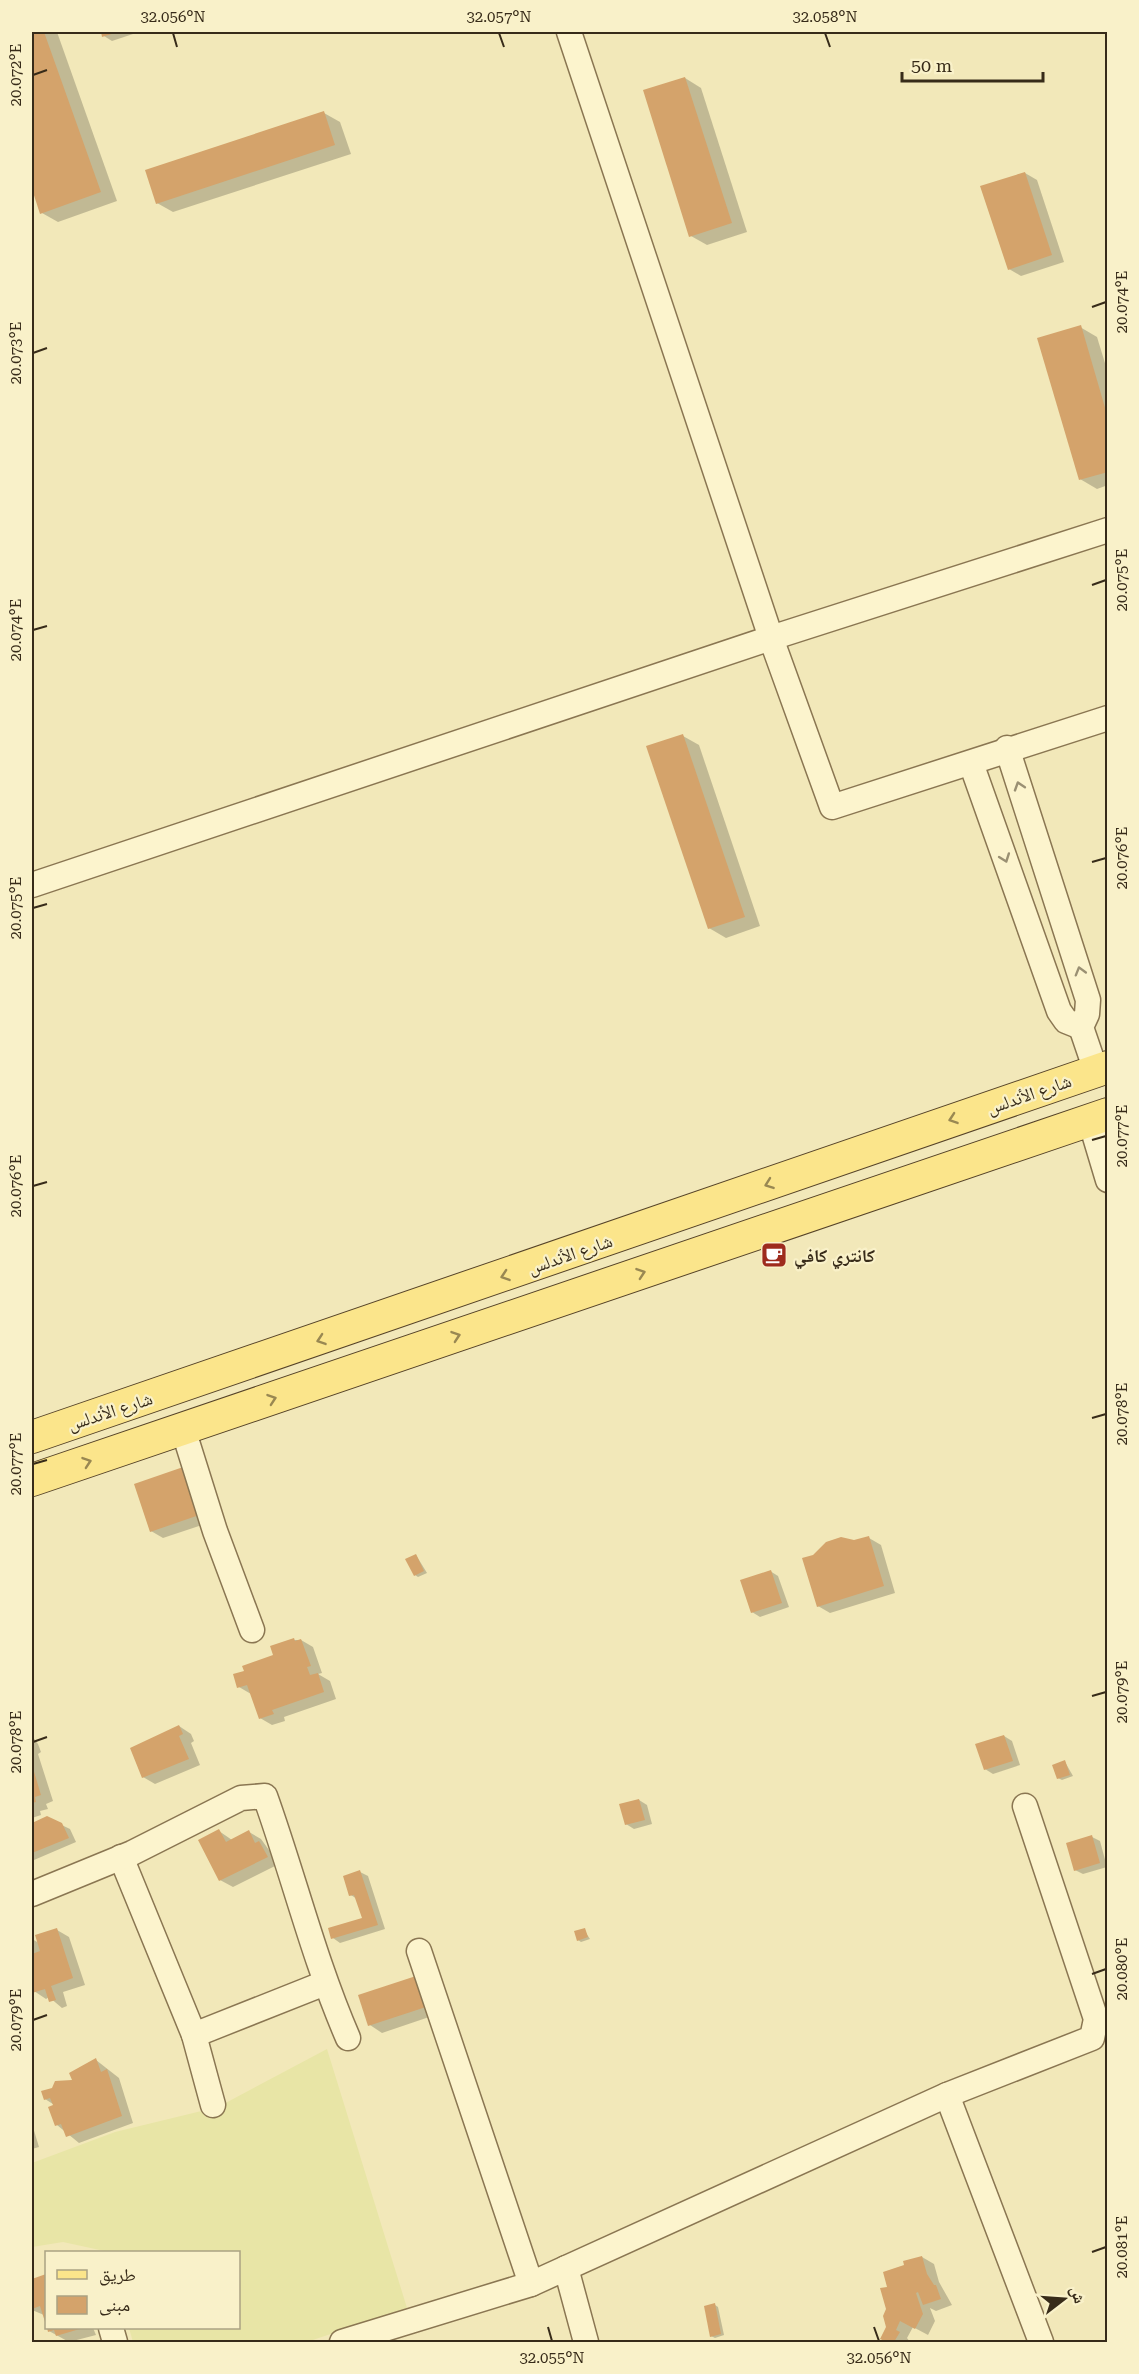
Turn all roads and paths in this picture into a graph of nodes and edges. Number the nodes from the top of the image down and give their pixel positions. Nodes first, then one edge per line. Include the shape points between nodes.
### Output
1 (569, 32) edge
2 (1107, 530) edge
3 (771, 638) junction
4 (1107, 718) edge
5 (1007, 748) junction
6 (971, 763) junction
7 (32, 885) edge
8 (1081, 1027) junction
9 (1102, 1069) edge
10 (1102, 1113) edge
11 (1107, 1180) edge
12 (183, 1430) junction
13 (32, 1437) edge
14 (32, 1480) edge
15 (252, 1630) dead end
16 (1025, 1806) dead end
17 (121, 1857) junction
18 (32, 1894) edge
19 (419, 1951) dead end
20 (325, 1983) junction
21 (194, 2034) junction
22 (348, 2038) dead end
23 (946, 2095) junction
24 (213, 2105) dead end
25 (566, 2268) junction
26 (531, 2284) junction
27 (342, 2343) edge
28 (586, 2343) edge
29 (1041, 2343) edge

1 - 3 street
2 - 3 street
3 - 6 street via 832,807
3 - 7 street
4 - 5 street
5 - 6 street
8 -> 5 street via 1088,1014 1088,1000
6 -> 8 street via 1059,1011 1070,1024
8 - 9 street
9 - 10 main road
9 -> 13 main road, شارع الأندلس
10 - 11 street
12 -> 10 main road
14 -> 12 main road
12 - 15 street
16 - 23 street via 1096,2028 1092,2038 1083,2043
17 - 18 street
17 - 20 street via 241,1798 265,1796
17 - 21 street
19 - 26 street
20 - 21 street
20 - 22 street
21 - 24 street
23 - 25 street
23 - 29 street
25 - 26 street
25 - 28 street
26 - 27 street

